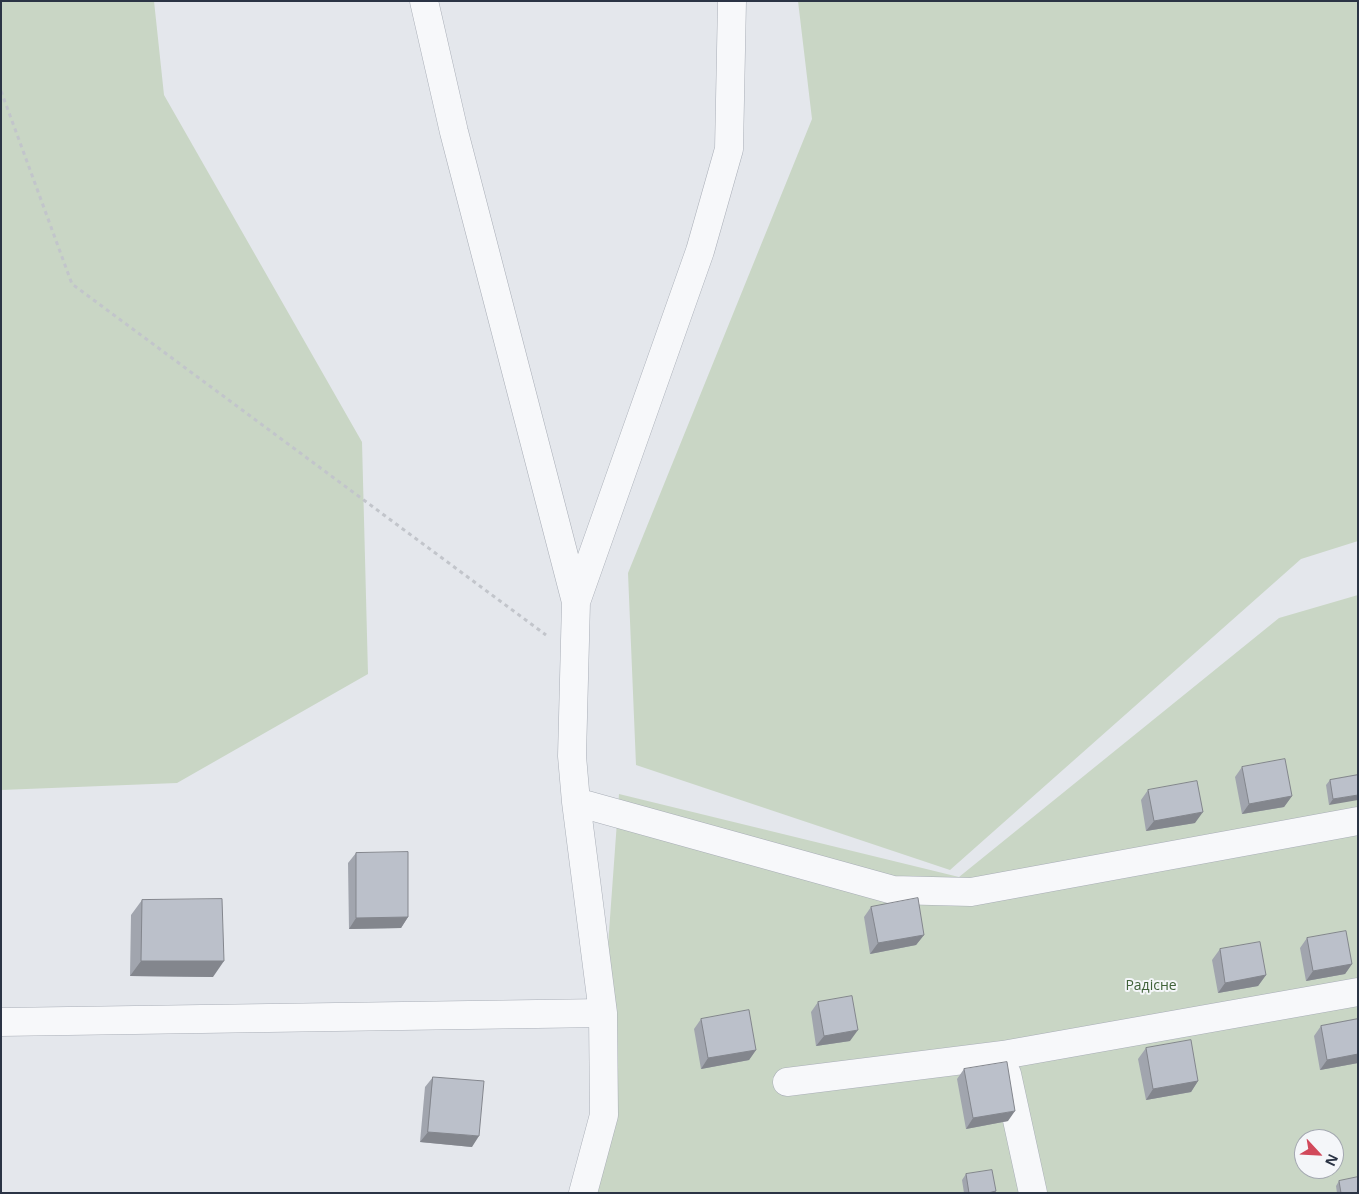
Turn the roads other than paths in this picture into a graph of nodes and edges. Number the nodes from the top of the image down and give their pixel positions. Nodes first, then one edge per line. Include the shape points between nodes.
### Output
1 (424, 1) edge
2 (732, 1) edge
3 (576, 602) junction
4 (576, 802) junction
5 (1358, 821) edge
6 (1358, 992) edge
7 (603, 1013) junction
8 (1, 1022) edge
9 (1003, 1056) junction
10 (787, 1082) dead end
11 (584, 1193) edge
12 (1033, 1193) edge

1 - 3 street via 454,132
2 - 3 street via 729,149 700,252
3 - 4 street via 572,756
4 - 5 street via 893,890 971,892
4 - 7 street
6 - 9 street
7 - 8 street
7 - 11 street via 604,1116
9 - 10 street
9 - 12 street

